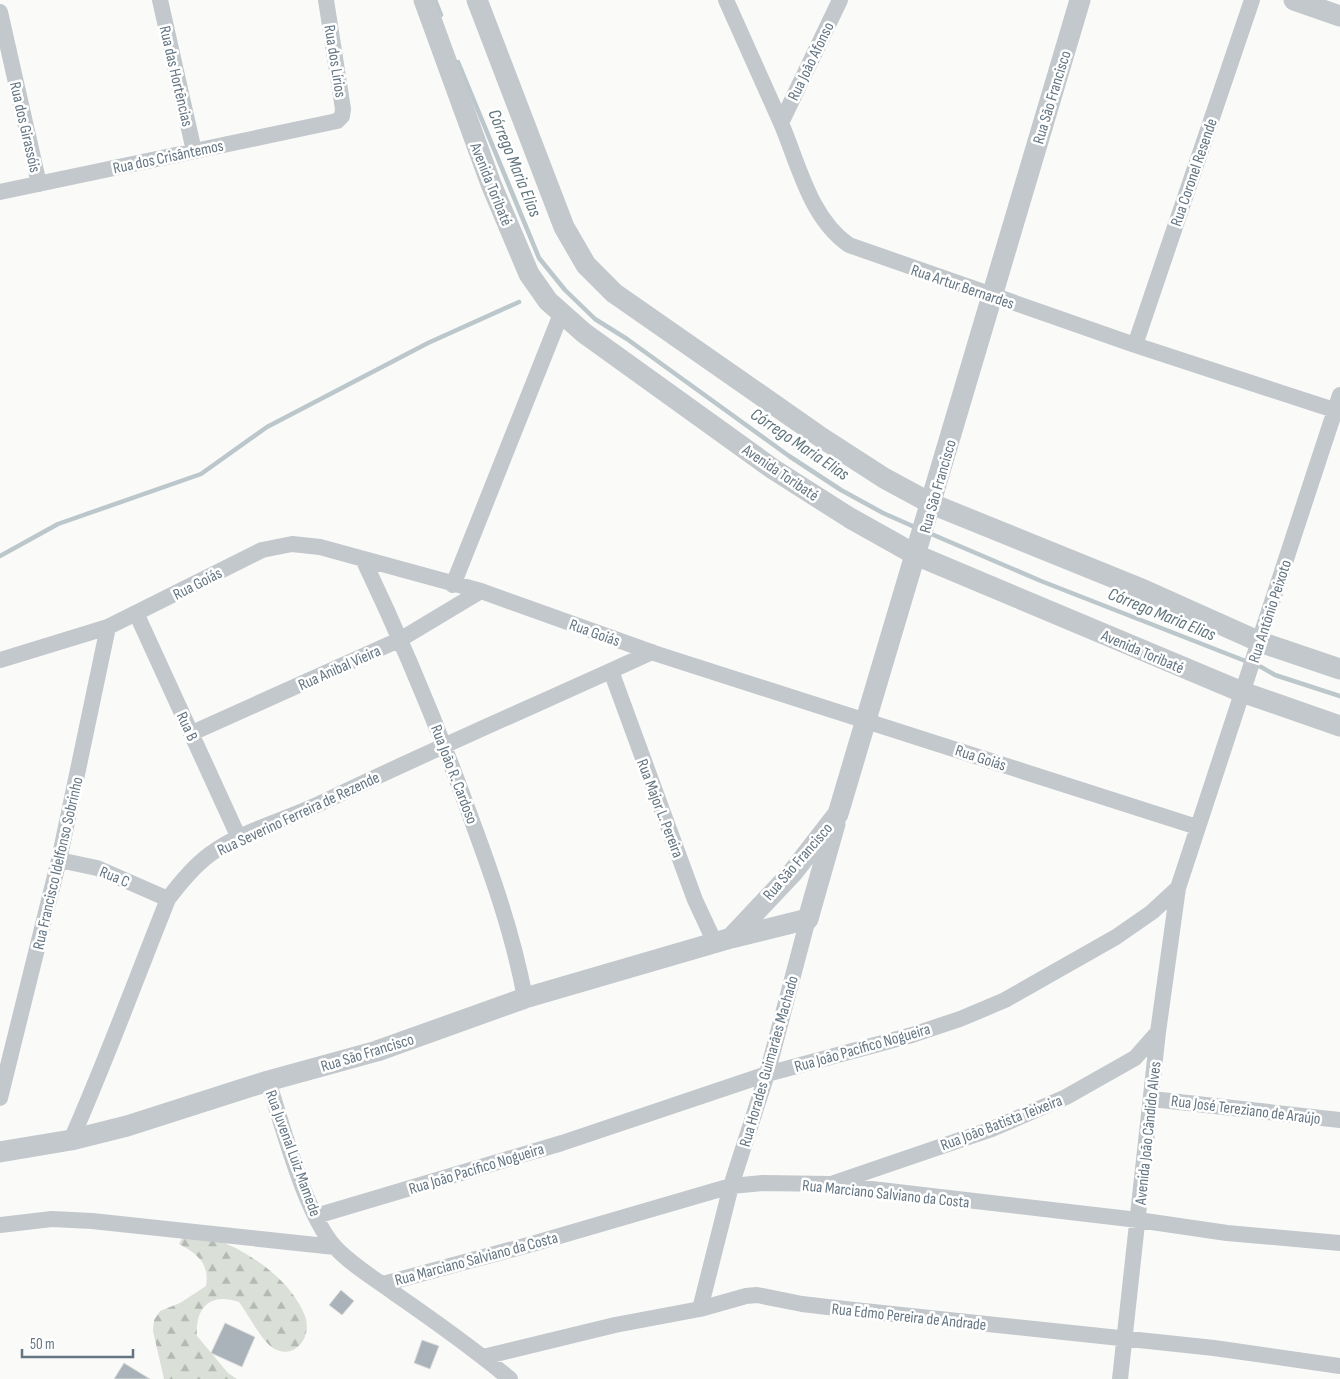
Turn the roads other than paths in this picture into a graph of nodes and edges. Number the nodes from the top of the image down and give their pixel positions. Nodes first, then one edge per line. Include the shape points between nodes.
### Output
1 (160, 0) edge
2 (326, 0) edge
3 (424, 0) edge
4 (476, 0) edge
5 (726, 0) edge
6 (840, 0) edge
7 (1080, 0) edge
8 (1252, 0) edge
9 (1294, 0) edge
10 (0, 12) edge
11 (1340, 16) edge
12 (337, 121) joint
13 (781, 123) junction
14 (194, 151) junction
15 (39, 184) junction
16 (0, 192) edge
17 (992, 296) junction
18 (561, 314) junction
19 (1135, 345) junction
20 (1340, 395) edge
21 (1338, 412) edge
22 (930, 510) junction
23 (918, 550) junction
24 (363, 559) junction
25 (453, 585) junction
26 (481, 591) junction
27 (137, 614) junction
28 (108, 627) junction
29 (401, 639) junction
30 (1258, 646) junction
31 (652, 652) junction
32 (0, 660) edge
33 (1340, 669) edge
34 (611, 671) junction
35 (1244, 688) junction
36 (866, 720) junction
37 (1340, 726) edge
38 (192, 733) junction
39 (444, 744) junction
40 (838, 814) junction
41 (1197, 827) junction
42 (239, 838) junction
43 (59, 860) junction
44 (1178, 888) junction
45 (168, 899) junction
46 (808, 919) junction
47 (723, 941) junction
48 (525, 998) junction
49 (1158, 1032) junction
50 (767, 1074) junction
51 (268, 1081) junction
52 (0, 1098) edge
53 (1152, 1099) junction
54 (1340, 1120) edge
55 (71, 1140) junction
56 (0, 1152) edge
57 (829, 1184) junction
58 (731, 1186) junction
59 (316, 1216) junction
60 (1138, 1220) junction
61 (0, 1225) edge
62 (1340, 1243) edge
63 (335, 1247) junction
64 (382, 1284) junction
65 (700, 1309) junction
66 (1125, 1338) junction
67 (484, 1357) junction
68 (1340, 1366) edge
69 (510, 1379) edge
70 (1120, 1379) edge

1 - 14 street, Rua das Hortências
2 - 12 street, Rua dos Lírios via 343,109
3 - 18 street, Avenida Toribaté via 490,184 529,274
4 - 22 street via 564,227 586,265 614,293
5 - 13 street, Rua Artur Bernardes
6 - 13 street, Rua João Afonso
7 - 17 street, Rua São Francisco
8 - 19 street, Rua Coronel Resende
9 - 11 street
10 - 15 street, Rua dos Girassóis
12 - 14 street, Rua dos Crisântemos
13 - 17 street, Rua Artur Bernardes via 816,208 837,237 856,248
14 - 15 street, Rua dos Crisântemos
15 - 16 street, Rua dos Crisântemos
17 - 19 street, Rua Artur Bernardes
17 - 22 street, Rua São Francisco
18 - 23 street, Avenida Toribaté via 773,468 850,518
18 - 25 street
19 - 21 street, Rua Artur Bernardes
20 - 21 street, Rua Antônio Peixoto
21 - 30 street, Rua Antônio Peixoto
22 - 23 street, Rua São Francisco
22 - 30 street via 1144,590
23 - 35 street, Avenida Toribaté
23 - 36 street, Rua São Francisco
24 - 25 street, Rua Goiás
24 - 27 street, Rua Goiás via 320,547 292,544 262,550
24 - 29 street, Rua João R. Cardoso
25 - 26 street, Rua Goiás
26 - 29 street, Rua Anibal Vieira
26 - 31 street, Rua Goiás
27 - 28 street, Rua Goiás
27 - 38 street, Rua B
28 - 32 street, Rua Goiás
28 - 43 street, Rua Francisco Idelfonso Sobrinho
29 - 38 street, Rua Anibal Vieira
29 - 39 street, Rua João R. Cardoso
30 - 33 street
30 - 35 street, Rua Antônio Peixoto
31 - 34 street, Rua Severino Ferreira de Rezende
31 - 36 street, Rua Goiás
34 - 39 street, Rua Severino Ferreira de Rezende
34 - 47 street, Rua Major L. Pereira via 695,900
35 - 37 street, Avenida Toribaté
35 - 41 street, Rua Antônio Peixoto
36 - 40 street, Rua São Francisco
36 - 41 street, Rua Goiás
38 - 42 street, Rua B
39 - 42 street, Rua Severino Ferreira de Rezende
39 - 48 street, Rua João R. Cardoso via 500,900 517,956
40 - 46 street, Rua Horades Guimarães Machado
40 - 47 street, Rua São Francisco via 793,872
41 - 44 street, Rua João Pacífico Nogueira
42 - 45 street, Rua Severino Ferreira de Rezende via 209,855 179,883
43 - 45 street, Rua C via 97,868
43 - 52 street, Rua Francisco Idelfonso Sobrinho
44 - 49 street, Avenida João Cândido Alves
44 - 50 street, Rua João Pacífico Nogueira via 1152,912 1116,937 1005,1000 912,1035
45 - 55 street, Rua Severino Ferreira de Rezende
46 - 47 street, Rua São Francisco
46 - 50 street, Rua Horades Guimarães Machado
47 - 48 street, Rua São Francisco
48 - 51 street, Rua São Francisco via 377,1051
49 - 53 street, Avenida João Cândido Alves
49 - 57 street, Rua João Batista Teixeira via 1135,1058 1066,1098 992,1129
50 - 58 street, Rua Horades Guimarães Machado
50 - 59 street, Rua João Pacífico Nogueira via 562,1143
51 - 55 street, Rua São Francisco via 127,1126
51 - 59 street, Rua Juvenal Luiz Mamede
53 - 54 street, Rua José Tereziano de Araújo
53 - 60 street, Avenida João Cândido Alves
55 - 56 street, Rua São Francisco
57 - 58 street, Rua Marciano Salviano da Costa
57 - 60 street, Rua Marciano Salviano da Costa
58 - 64 street, Rua Marciano Salviano da Costa
58 - 65 street, Rua Horades Guimarães Machado
59 - 63 street, Rua Juvenal Luiz Mamede
60 - 62 street, Rua Marciano Salviano da Costa via 1227,1233
60 - 66 street, Avenida João Cândido Alves
61 - 63 street via 52,1220 92,1222
63 - 64 street, Rua Juvenal Luiz Mamede
64 - 67 street, Rua Juvenal Luiz Mamede
65 - 66 street, Rua Edmo Pereira de Andrade via 736,1297 757,1295 845,1309
65 - 67 street, Rua Edmo Pereira de Andrade via 615,1325
66 - 68 street, Rua Edmo Pereira de Andrade
66 - 70 street, Avenida João Cândido Alves
67 - 69 street, Rua Juvenal Luiz Mamede

